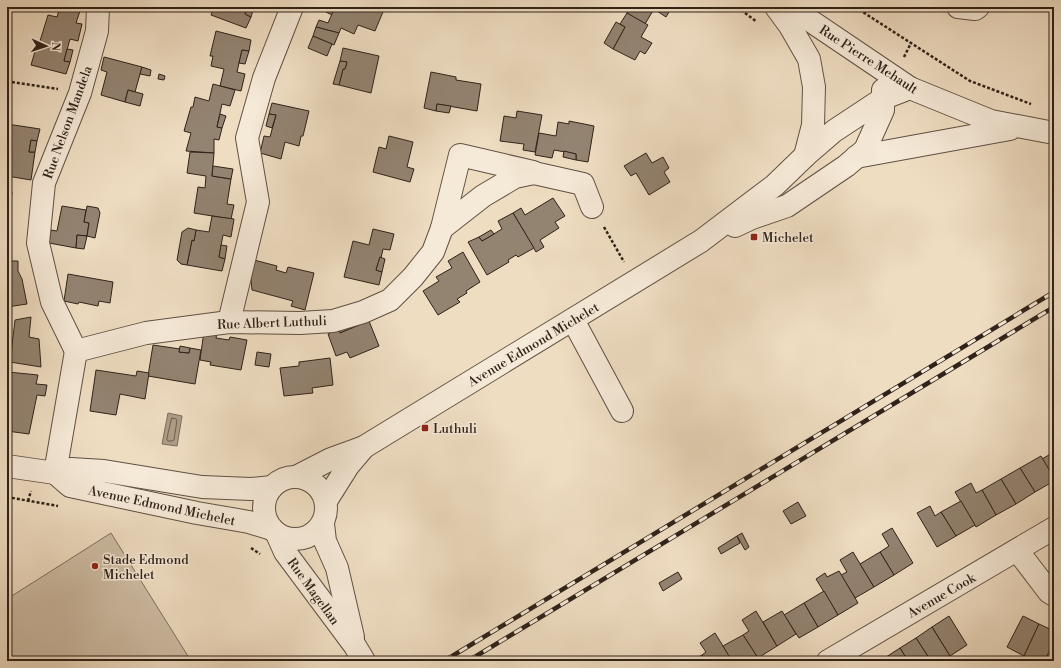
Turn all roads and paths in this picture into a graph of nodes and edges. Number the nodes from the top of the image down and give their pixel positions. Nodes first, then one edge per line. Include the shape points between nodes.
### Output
1 (98, 7) edge
2 (292, 7) edge
3 (737, 7) edge
4 (776, 7) edge
5 (790, 7) edge
6 (855, 7) edge
7 (958, 7) edge
8 (978, 7) edge
9 (759, 23) dead end
10 (883, 70) junction
11 (7, 83) edge
12 (910, 88) junction
13 (80, 93) junction
14 (884, 98) junction
15 (1037, 106) dead end
16 (1019, 127) junction
17 (1054, 133) edge
18 (805, 156) junction
19 (856, 157) junction
20 (534, 173) junction
21 (592, 208) joint
22 (442, 228) junction
23 (701, 241) junction
24 (635, 281) junction
25 (573, 320) junction
26 (229, 322) junction
27 (76, 351) junction
28 (622, 411) dead end
29 (364, 447) junction
30 (7, 466) edge
31 (55, 473) junction
32 (296, 477) junction
33 (272, 487) junction
34 (326, 501) junction
35 (323, 524) junction
36 (1054, 528) edge
37 (275, 532) junction
38 (1017, 550) junction
39 (1054, 595) edge
40 (359, 654) edge
41 (828, 661) edge

1 - 13 street, Rue Nelson Mandela via 97,31
2 - 26 street via 264,78 247,138 258,202
3 - 9 path
4 - 18 street via 809,59 814,87 813,125
5 - 10 street, Rue Pierre Mehault
6 - 15 path via 970,81
7 - 8 street
10 - 12 street, Rue Pierre Mehault
10 - 14 street
11 - 13 path
12 - 14 street
12 - 16 street, Rue Pierre Mehault via 991,121
13 - 27 street, Rue Nelson Mandela via 44,183 38,243 52,302
14 - 18 street via 834,131
14 - 19 street via 883,110 865,150
16 - 17 street, Rue Pierre Mehault
16 - 19 street
18 - 23 street via 775,185
19 - 23 street via 787,206 752,218
20 - 21 street via 583,184
20 - 22 street via 515,177 483,196
20 - 22 street, Rue Albert Luthuli via 460,156
21 - 24 path
22 - 26 street, Rue Albert Luthuli via 433,252 413,277 390,300 363,312 332,321
23 - 24 street, Avenue Edmond Michelet
24 - 25 street, Avenue Edmond Michelet
25 - 28 street
25 - 29 street, Avenue Edmond Michelet
26 - 27 street, Rue Albert Luthuli via 146,333
27 - 31 street
29 - 32 street, Avenue Edmond Michelet via 331,459
29 - 34 street, Avenue Edmond Michelet via 348,466
30 - 31 street, Avenue Edmond Michelet
31 - 33 street, Avenue Edmond Michelet via 71,469 104,470 202,487
31 - 37 street, Avenue Edmond Michelet via 70,486 249,522
32 - 33 street via 279,481
32 - 34 street via 316,484
33 - 37 street via 264,504 264,513
34 - 35 street
35 - 37 street via 307,538 296,540
35 - 40 street, Rue Magellan via 325,541 337,568
36 - 38 street, Avenue Cook
37 - 40 street, Rue Magellan via 285,552
38 - 39 street
38 - 41 street, Avenue Cook

